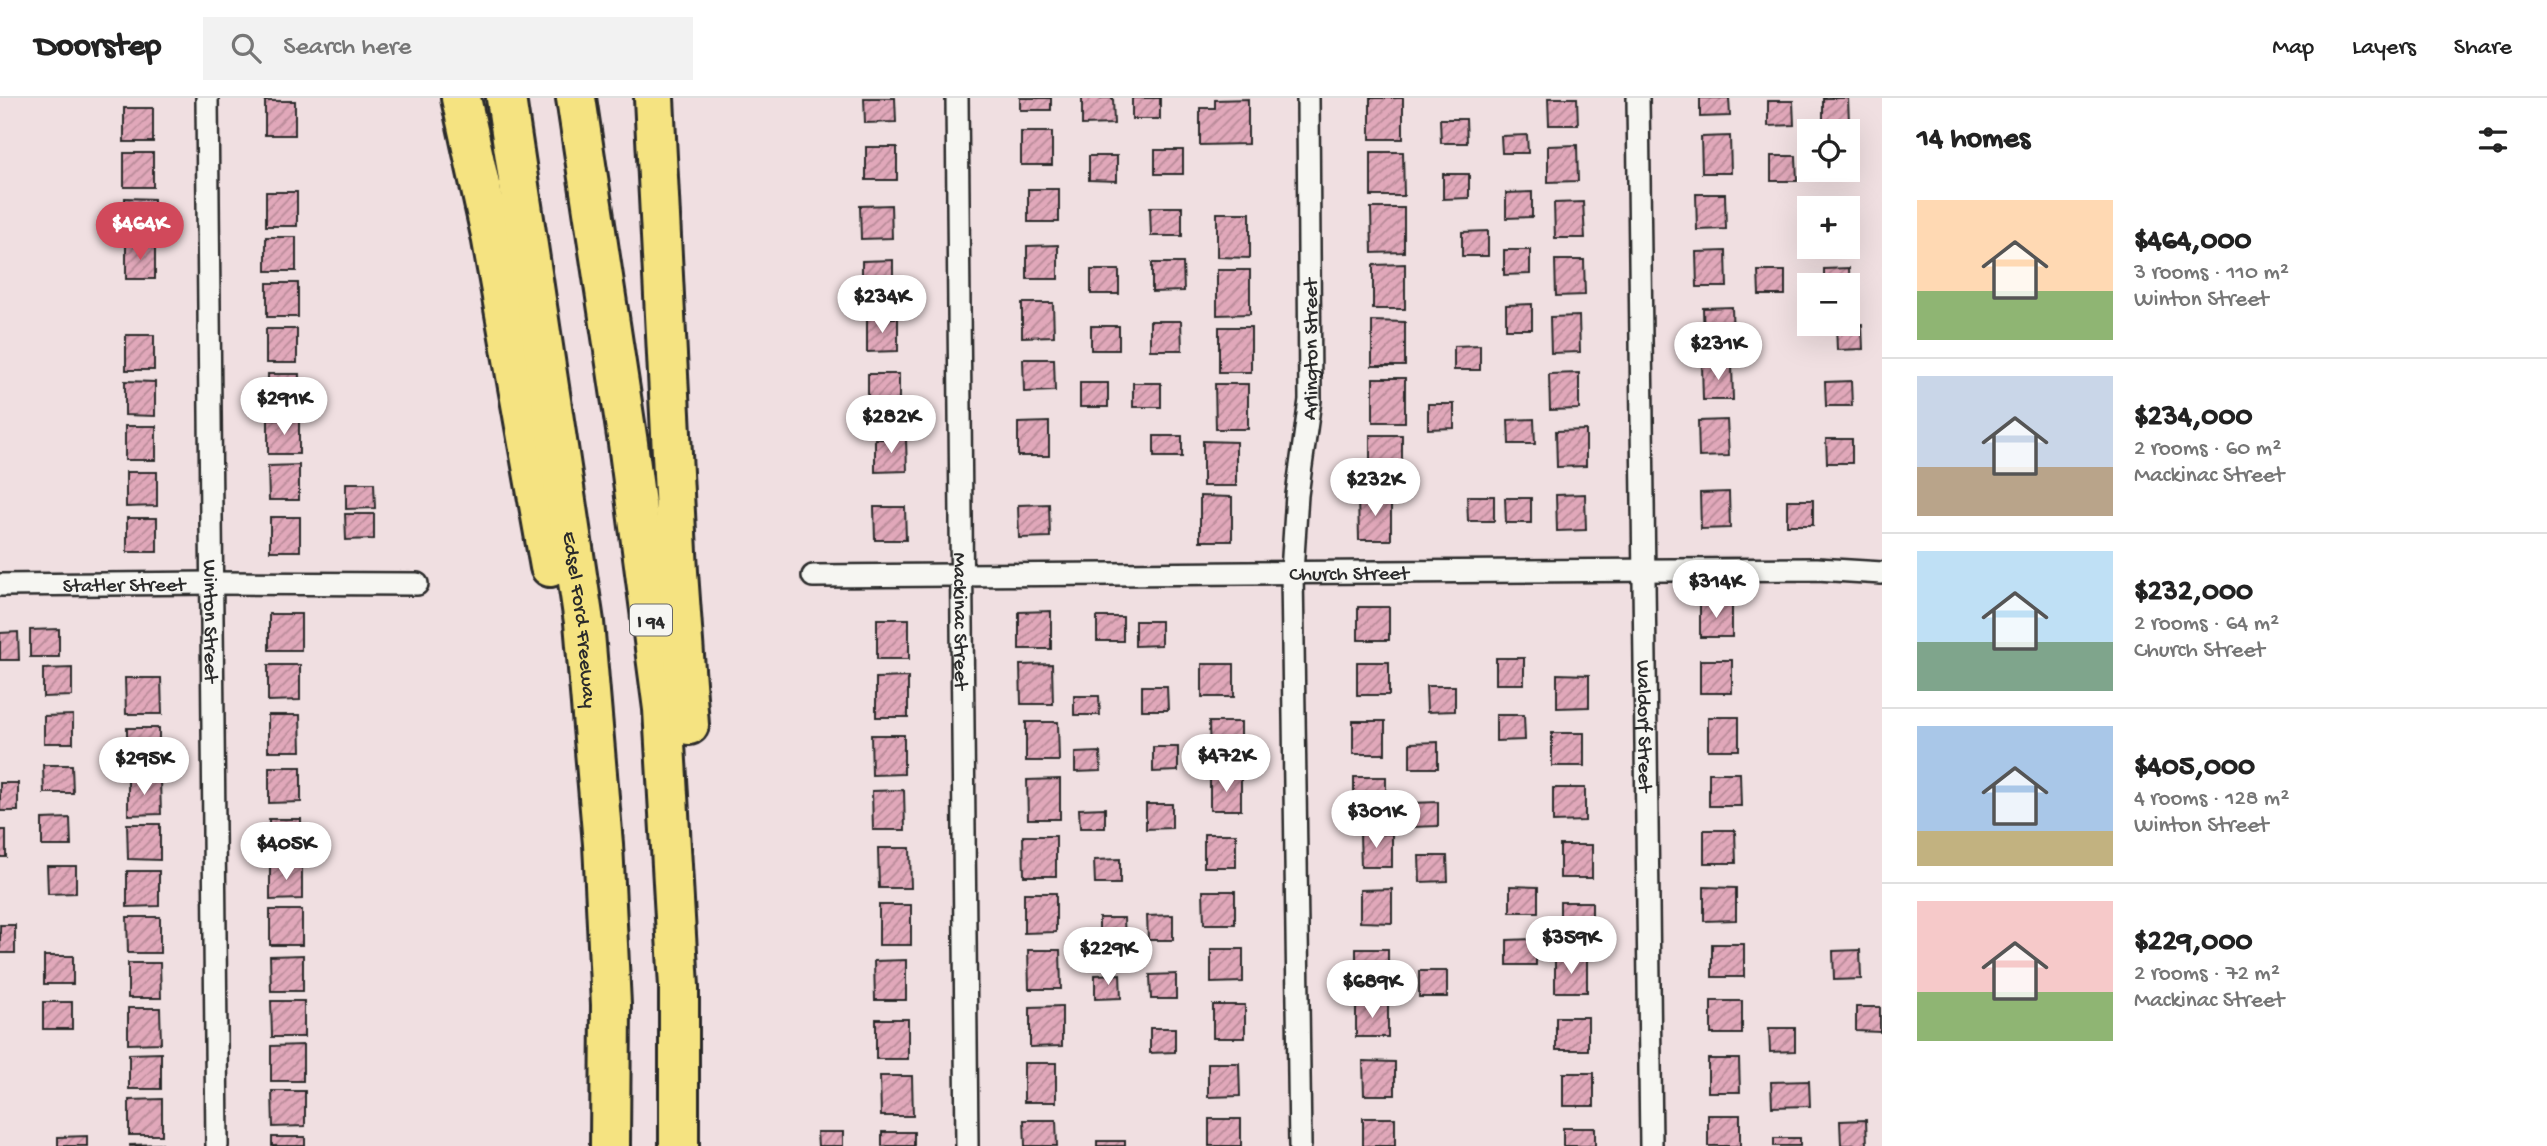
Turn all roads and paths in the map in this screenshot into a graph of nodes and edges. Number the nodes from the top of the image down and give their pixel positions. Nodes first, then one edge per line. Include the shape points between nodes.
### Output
1 (207, 98) edge
2 (461, 98) edge
3 (506, 98) edge
4 (576, 98) edge
5 (654, 98) edge
6 (957, 98) edge
7 (1308, 98) edge
8 (1638, 98) edge
9 (1642, 570) junction
10 (1292, 572) junction
11 (1882, 573) edge
12 (813, 576) dead end
13 (961, 576) junction
14 (212, 583) junction
15 (418, 584) dead end
16 (0, 585) edge
17 (611, 1005) junction
18 (217, 1146) edge
19 (610, 1146) edge
20 (679, 1146) edge
21 (692, 1146) edge
22 (967, 1146) edge
23 (1300, 1146) edge
24 (1651, 1146) edge

1 - 14 street, Winton Street
2 - 17 highway via 491,235 554,589 578,817
3 - 17 highway, Edsel Ford Freeway via 584,622
4 - 20 highway, I 94 via 663,709 680,987
5 - 21 highway via 703,976 701,1100
6 - 13 street, Mackinac Street
7 - 10 street, Arlington Street via 1310,400
8 - 9 street, Waldorf Street
9 - 10 street, Church Street
9 - 11 street, Church Street
9 - 24 street, Waldorf Street
10 - 13 street, Church Street
10 - 23 street, Arlington Street
12 - 13 street, Church Street
13 - 22 street, Mackinac Street
14 - 15 street, Statler Street
14 - 16 street, Statler Street
14 - 18 street, Winton Street
17 - 19 highway, Edsel Ford Freeway

